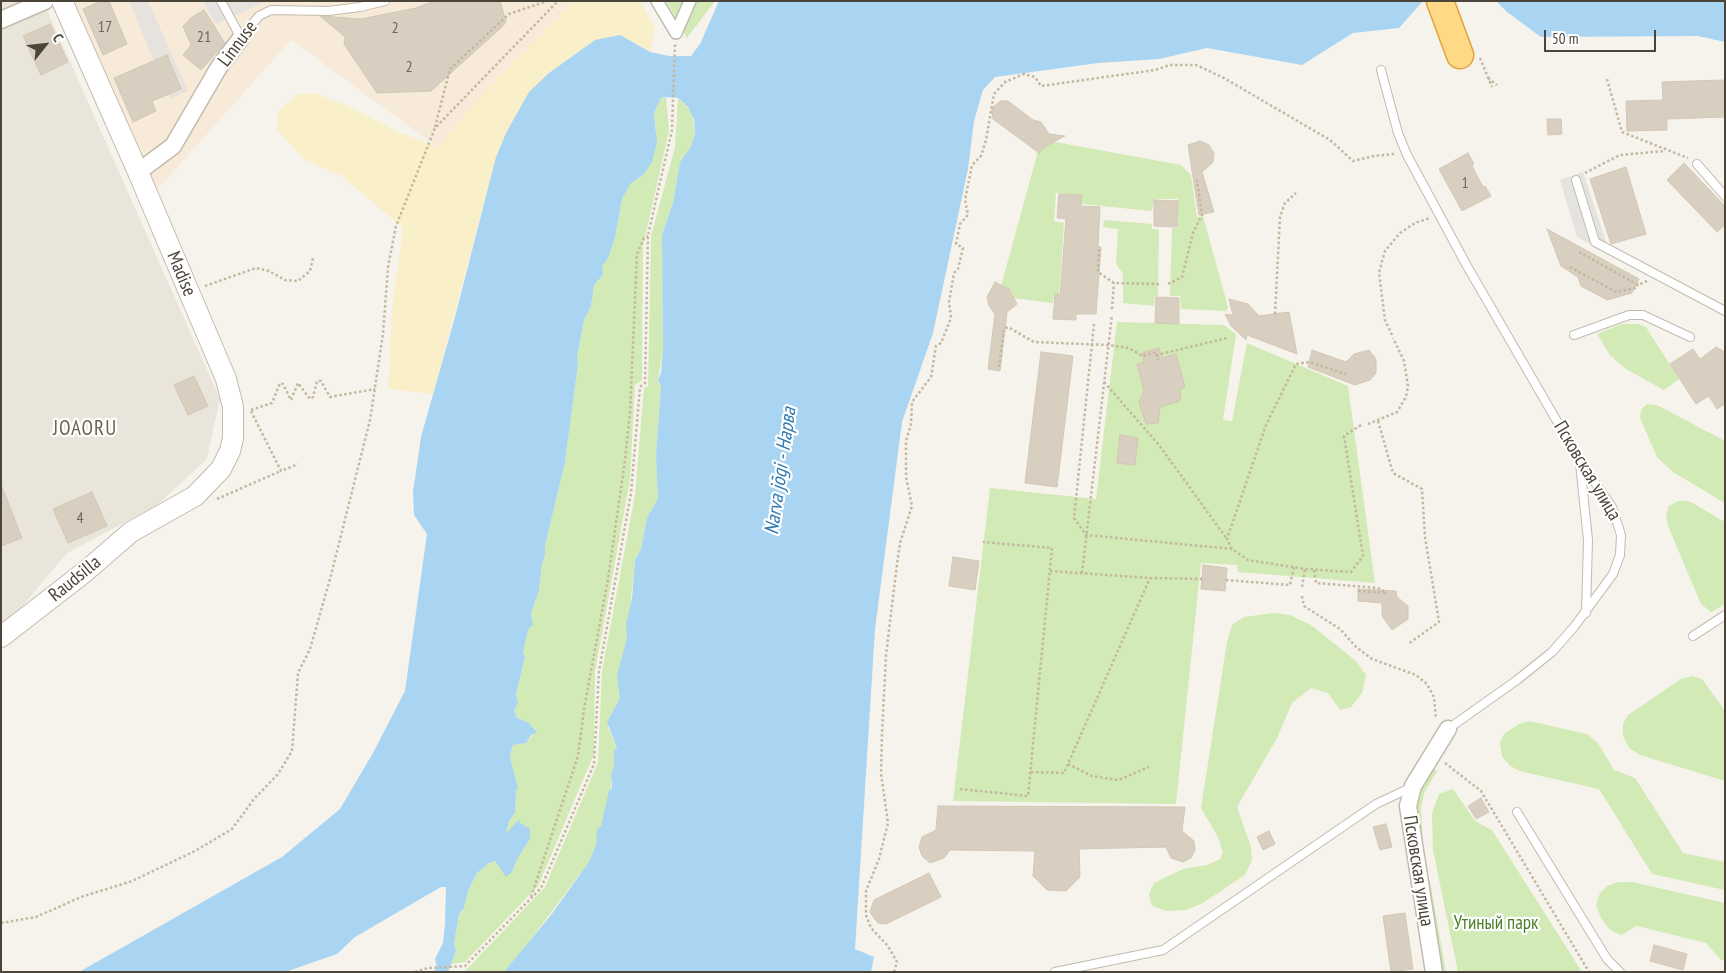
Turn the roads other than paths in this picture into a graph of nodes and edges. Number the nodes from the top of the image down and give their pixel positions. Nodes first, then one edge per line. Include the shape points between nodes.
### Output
1 (44, 1) edge
2 (62, 1) edge
3 (222, 1) edge
4 (385, 1) edge
5 (657, 1) edge
6 (690, 1) edge
7 (1440, 1) edge
8 (1, 20) edge
9 (241, 38) junction
10 (1468, 52) road end
11 (1381, 70) dead end
12 (1697, 164) road end
13 (138, 172) junction
14 (1576, 180) road end
15 (1725, 196) edge
16 (1725, 311) edge
17 (1574, 336) dead end
18 (1690, 337) dead end
19 (1580, 461) junction
20 (148, 521) joint
21 (1586, 613) junction
22 (1725, 615) edge
23 (3, 631) edge
24 (1693, 636) dead end
25 (1442, 730) joint
26 (1413, 786) junction
27 (1517, 812) dead end
28 (1055, 972) edge
29 (1434, 972) edge
30 (1620, 972) edge

1 - 8 street
2 - 13 street, Madise
3 - 9 lane
4 - 9 lane, Linnuse via 360,8 328,11 271,10 260,16
5 - 6 street via 676,33
7 - 10 highway
9 - 13 street, Linnuse via 219,67 173,146
11 - 19 lane, Псковская улица via 1407,155
12 - 15 lane
13 - 20 street, Madise via 226,379 234,422 230,452 209,483 195,496
14 - 16 lane via 1595,242
17 - 18 lane via 1629,315 1643,315
19 - 21 lane via 1588,540
19 - 21 lane, Псковская улица via 1612,507 1621,535 1620,555 1613,574
20 - 23 street, Raudsilla
21 - 25 lane, Псковская улица via 1552,652 1498,695
22 - 24 lane
25 - 26 street, Псковская улица
26 - 28 lane via 1376,804 1163,950
26 - 29 street, Псковская улица via 1408,806 1410,825
27 - 30 lane via 1607,959

